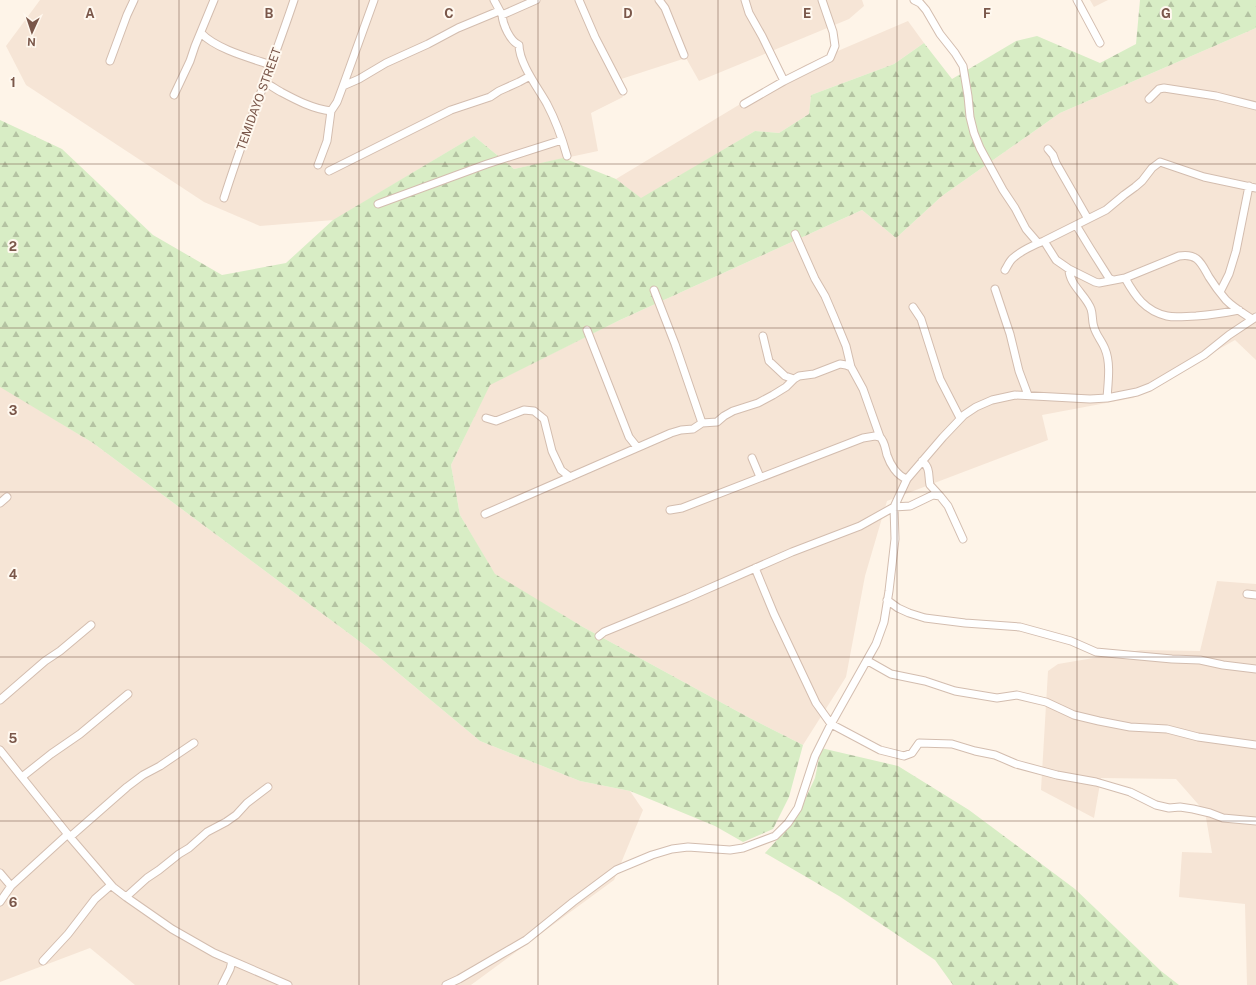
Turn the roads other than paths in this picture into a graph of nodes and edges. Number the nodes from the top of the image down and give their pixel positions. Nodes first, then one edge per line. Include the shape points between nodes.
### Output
1 (134, 0) edge
2 (214, 0) edge
3 (294, 0) edge
4 (374, 0) edge
5 (494, 0) edge
6 (536, 0) edge
7 (579, 0) edge
8 (659, 0) edge
9 (745, 0) edge
10 (822, 0) edge
11 (1077, 0) edge
12 (919, 1) edge
13 (500, 13) junction
14 (201, 33) junction
15 (1100, 43) dead end
16 (684, 55) dead end
17 (110, 61) dead end
18 (271, 65) junction
19 (530, 76) junction
20 (784, 81) junction
21 (265, 83) junction
22 (343, 86) junction
23 (623, 91) dead end
24 (174, 95) dead end
25 (1150, 99) dead end
26 (744, 104) dead end
27 (1256, 106) edge
28 (331, 111) junction
29 (562, 140) junction
30 (1048, 150) dead end
31 (567, 156) dead end
32 (318, 165) dead end
33 (329, 171) dead end
34 (1252, 187) edge
35 (224, 198) dead end
36 (378, 204) dead end
37 (1088, 219) junction
38 (1076, 225) junction
39 (795, 234) dead end
40 (1041, 242) junction
41 (1069, 269) junction
42 (1005, 270) dead end
43 (1125, 278) junction
44 (1112, 280) junction
45 (995, 289) dead end
46 (654, 290) dead end
47 (1220, 292) junction
48 (913, 307) dead end
49 (1239, 310) junction
50 (1254, 318) edge
51 (586, 330) dead end
52 (763, 336) dead end
53 (851, 367) junction
54 (794, 379) junction
55 (1028, 395) junction
56 (1107, 398) junction
57 (486, 418) dead end
58 (960, 418) junction
59 (702, 422) junction
60 (880, 437) junction
61 (637, 447) junction
62 (752, 458) dead end
63 (922, 461) junction
64 (570, 476) junction
65 (760, 477) junction
66 (907, 479) junction
67 (940, 496) junction
68 (7, 497) dead end
69 (0, 503) edge
70 (894, 507) junction
71 (670, 510) dead end
72 (485, 514) dead end
73 (963, 539) dead end
74 (755, 568) junction
75 (1247, 594) dead end
76 (1256, 595) edge
77 (887, 600) junction
78 (91, 626) dead end
79 (599, 636) dead end
80 (868, 661) junction
81 (1256, 669) edge
82 (128, 694) dead end
83 (0, 700) edge
84 (831, 724) junction
85 (194, 743) dead end
86 (1256, 745) edge
87 (0, 750) edge
88 (22, 777) junction
89 (268, 787) dead end
90 (1256, 821) edge
91 (69, 836) junction
92 (0, 873) edge
93 (111, 885) junction
94 (11, 886) junction
95 (126, 897) junction
96 (0, 902) edge
97 (43, 961) dead end
98 (232, 961) junction
99 (222, 985) edge
100 (288, 985) edge
101 (446, 985) edge

1 - 17 street
2 - 14 street
3 - 18 street, TEMIDAYO STREET
4 - 22 street
5 - 13 street
6 - 13 street
7 - 23 street
8 - 16 street via 665,8
9 - 20 street via 749,13
10 - 20 street via 835,46 830,58
11 - 15 street
12 - 40 street via 963,66 970,117 980,148 1024,226
13 - 19 street via 507,32 514,43 519,45 520,54
13 - 22 street via 458,28
14 - 18 street via 217,45
14 - 24 street
18 - 21 street, TEMIDAYO STREET
19 - 29 street via 547,104
19 - 33 street via 490,97 451,110
20 - 26 street
21 - 28 street via 292,98
21 - 35 street, TEMIDAYO STREET
22 - 28 street
25 - 27 street via 1164,88 1216,96
28 - 32 street via 327,141
29 - 31 street
29 - 36 street
30 - 37 street
34 - 37 street via 1204,177 1160,162 1115,204
34 - 47 street via 1229,274
37 - 38 street
38 - 40 street
38 - 44 street
39 - 53 street via 828,303 846,346
40 - 41 street via 1056,260
40 - 42 street via 1015,256
41 - 44 street via 1098,283
41 - 56 street via 1074,284 1091,309 1094,328 1105,348 1108,367
43 - 44 street
43 - 47 street via 1168,259 1189,255 1199,260
43 - 49 street via 1143,304 1168,316 1216,314
45 - 55 street
46 - 59 street
47 - 49 street
48 - 58 street via 921,319 940,379
49 - 50 street
50 - 56 street via 1204,355 1150,387
51 - 61 street via 629,437
52 - 54 street via 769,361 785,376
53 - 54 street via 840,364
53 - 60 street via 863,389
54 - 59 street via 758,403 733,411 717,422
55 - 56 street via 1069,399
55 - 58 street via 992,400
57 - 64 street via 496,420 524,410 534,411 544,419 552,450 561,470
58 - 63 street
59 - 61 street via 696,428 671,433
60 - 65 street via 868,436
60 - 66 street via 899,475
61 - 64 street
62 - 65 street
63 - 66 street
63 - 67 street via 926,463 930,474 930,485
64 - 72 street
65 - 71 street via 682,508
66 - 70 street
67 - 70 street via 933,495 910,506
67 - 73 street via 948,506
68 - 69 street
70 - 74 street via 860,526
70 - 77 street via 895,539
74 - 79 street
74 - 84 street via 816,703
75 - 76 street
77 - 80 street via 884,622
77 - 81 street via 898,608 925,618 1020,627 1070,641 1096,652 1200,660
78 - 83 street
80 - 84 street
80 - 86 street via 891,674 955,691 996,698 1017,695 1046,702 1074,715 1099,721 1130,727 1167,729 1198,737
82 - 88 street
84 - 90 street via 880,750 904,756 912,753 919,743 952,744 995,755 1057,776 1096,782 1130,792 1156,805 1192,809 1223,818
84 - 101 street via 815,756 798,808 775,836 730,850 688,847 672,849 616,870 526,940
85 - 91 street via 143,774
87 - 88 street
88 - 91 street
89 - 95 street via 236,815 207,832
91 - 93 street
91 - 94 street
92 - 94 street
93 - 95 street
93 - 97 street via 95,899
94 - 96 street
95 - 98 street via 172,929
98 - 99 street
98 - 100 street

